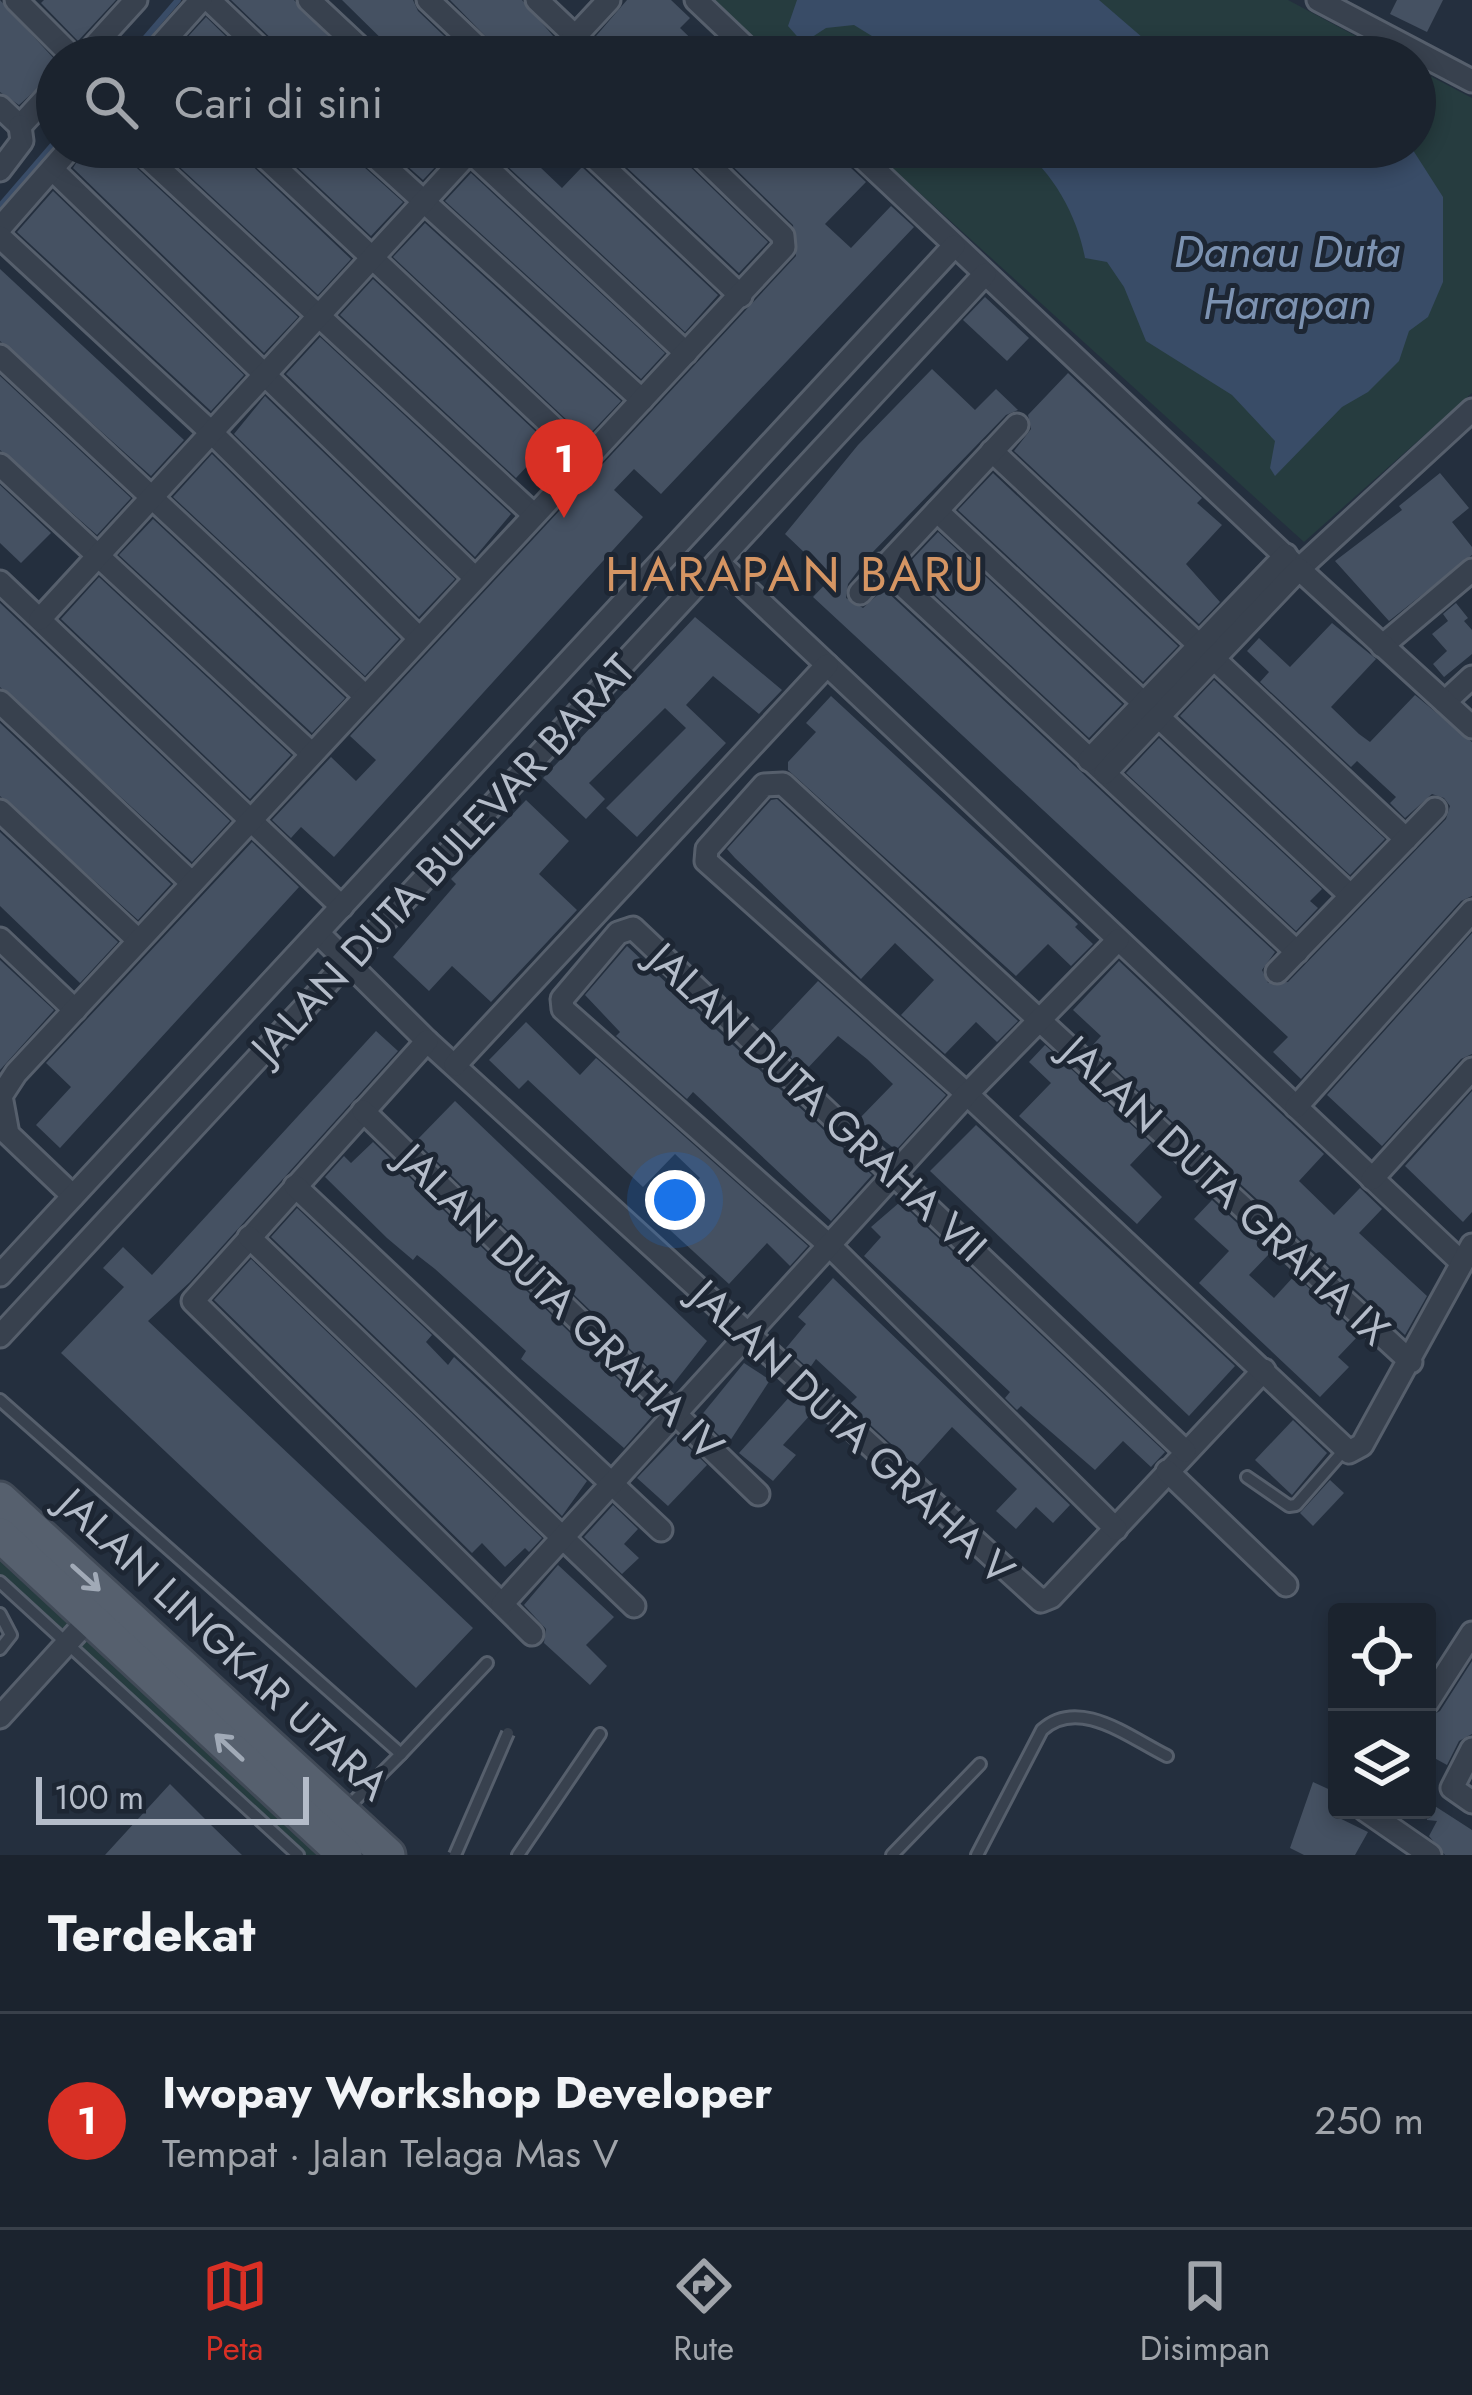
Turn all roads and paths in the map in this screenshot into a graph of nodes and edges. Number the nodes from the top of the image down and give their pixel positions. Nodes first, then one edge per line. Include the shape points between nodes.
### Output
1 (136, 0) edge
2 (205, 0) edge
3 (309, 0) edge
4 (428, 0) edge
5 (537, 0) edge
6 (609, 0) edge
7 (696, 0) edge
8 (1318, 0) edge
9 (25, 3) edge
10 (54, 36) edge
11 (103, 36) edge
12 (172, 36) edge
13 (245, 36) edge
14 (348, 36) edge
15 (466, 36) edge
16 (575, 36) joint
17 (734, 36) edge
18 (1386, 36) edge
19 (1436, 62) edge
20 (1472, 81) edge
21 (0, 107) edge
22 (36, 108) edge
23 (20, 125) junction
24 (159, 168) edge
25 (277, 168) edge
26 (387, 168) edge
27 (453, 168) edge
28 (491, 168) edge
29 (605, 168) edge
30 (713, 168) edge
31 (872, 168) edge
32 (52, 169) joint
33 (0, 170) edge
34 (423, 202) junction
35 (0, 232) edge
36 (955, 246) junction
37 (373, 256) junction
38 (985, 274) junction
39 (741, 296) junction
40 (321, 313) junction
41 (686, 353) junction
42 (0, 356) edge
43 (268, 373) junction
44 (642, 400) junction
45 (1472, 410) edge
46 (1017, 425) dead end
47 (212, 433) junction
48 (992, 451) junction
49 (586, 458) junction
50 (0, 465) edge
51 (153, 496) junction
52 (937, 511) junction
53 (532, 512) junction
54 (98, 556) junction
55 (718, 562) junction
56 (1293, 562) junction
57 (881, 566) junction
58 (1472, 570) edge
59 (474, 577) junction
60 (0, 582) edge
61 (860, 593) dead end
62 (40, 619) junction
63 (418, 638) junction
64 (1382, 646) junction
65 (1207, 651) junction
66 (826, 665) junction
67 (1472, 677) edge
68 (365, 696) junction
69 (0, 702) edge
70 (1445, 702) junction
71 (1151, 710) junction
72 (1472, 727) edge
73 (312, 754) junction
74 (1097, 766) junction
75 (1435, 809) dead end
76 (0, 811) edge
77 (252, 819) junction
78 (1406, 839) junction
79 (192, 883) junction
80 (1351, 896) junction
81 (342, 907) junction
82 (1472, 911) edge
83 (320, 935) junction
84 (0, 939) edge
85 (138, 940) junction
86 (1118, 940) junction
87 (1297, 952) junction
88 (344, 958) junction
89 (1277, 972) dead end
90 (75, 1010) junction
91 (1042, 1017) junction
92 (427, 1041) junction
93 (8, 1065) edge
94 (455, 1065) junction
95 (1472, 1069) edge
96 (967, 1094) junction
97 (1296, 1107) junction
98 (363, 1111) junction
99 (895, 1174) junction
100 (1372, 1179) junction
101 (295, 1186) junction
102 (74, 1196) junction
103 (249, 1237) junction
104 (829, 1245) junction
105 (1466, 1253) edge
106 (0, 1275) edge
107 (747, 1335) junction
108 (0, 1336) edge
109 (1411, 1362) junction
110 (1264, 1370) junction
111 (0, 1400) edge
112 (677, 1414) junction
113 (1345, 1449) junction
114 (1185, 1451) junction
115 (1167, 1471) junction
116 (1247, 1477) dead end
117 (614, 1483) junction
118 (758, 1494) dead end
119 (0, 1498) edge
120 (1116, 1529) junction
121 (662, 1530) dead end
122 (0, 1535) edge
123 (565, 1536) junction
124 (0, 1582) edge
125 (1286, 1585) dead end
126 (13, 1594) junction
127 (502, 1604) junction
128 (634, 1606) dead end
129 (0, 1612) edge
130 (90, 1618) junction
131 (1472, 1633) edge
132 (532, 1634) dead end
133 (67, 1645) junction
134 (0, 1649) edge
135 (487, 1663) dead end
136 (1436, 1688) edge
137 (1, 1713) edge
138 (508, 1733) junction
139 (600, 1734) dead end
140 (1472, 1749) edge
141 (401, 1754) junction
142 (1167, 1756) dead end
143 (980, 1764) dead end
144 (354, 1801) junction
145 (1472, 1802) edge
146 (1378, 1819) edge
147 (339, 1853) edge
148 (298, 1855) edge
149 (388, 1855) edge
150 (455, 1855) edge
151 (518, 1855) edge
152 (892, 1855) edge
153 (977, 1855) edge
154 (1430, 1855) edge

1 - 11 street
2 - 12 street
2 - 13 street
3 - 14 street
4 - 15 street
5 - 16 street
6 - 16 street
7 - 17 street
8 - 18 street
9 - 10 street
19 - 20 street
21 - 23 street
22 - 23 street
23 - 33 street via 22,141
24 - 40 street
25 - 37 street
26 - 34 street
27 - 34 street
28 - 41 street
29 - 39 street
30 - 39 street via 783,236 784,247
31 - 36 street
32 - 35 street
32 - 43 street
34 - 37 street
34 - 44 street
35 - 47 street
36 - 38 street
36 - 81 street, JALAN DUTA BULEVAR BARAT
37 - 40 street
37 - 49 street
38 - 55 street, JALAN DUTA BULEVAR BARAT
38 - 56 street
39 - 41 street
40 - 43 street
40 - 53 street
41 - 44 street
42 - 51 street
43 - 47 street
43 - 59 street
44 - 49 street
45 - 56 street
46 - 48 street
47 - 51 street
47 - 63 street
48 - 52 street
48 - 65 street
49 - 53 street
50 - 54 street
51 - 54 street
51 - 68 street
52 - 57 street
52 - 71 street
53 - 59 street
54 - 62 street
54 - 73 street
55 - 66 street
55 - 88 street, JALAN DUTA BULEVAR BARAT
56 - 64 street
56 - 65 street
57 - 61 street
57 - 74 street
58 - 64 street
59 - 63 street
60 - 62 street
62 - 77 street
63 - 68 street
64 - 70 street
65 - 71 street
65 - 78 street
66 - 86 street
66 - 94 street
67 - 70 street
68 - 73 street
69 - 79 street
70 - 72 street
71 - 74 street
71 - 80 street
73 - 77 street
74 - 87 street
75 - 78 street
76 - 85 street
77 - 79 street
77 - 81 street
78 - 80 street
79 - 85 street
80 - 87 street
81 - 83 street, JALAN DUTA BULEVAR BARAT
82 - 97 street
83 - 88 street, JALAN DUTA GRAHA V
83 - 102 street, JALAN DUTA BULEVAR BARAT
84 - 90 street
85 - 90 street
86 - 91 street
86 - 97 street
87 - 89 street
88 - 92 street, JALAN DUTA GRAHA V
88 - 108 street, JALAN DUTA BULEVAR BARAT
90 - 93 street
91 - 96 street
91 - 96 street, JALAN DUTA GRAHA IX via 783,784 764,785 707,849 706,862
91 - 109 street, JALAN DUTA GRAHA IX
92 - 94 street, JALAN DUTA GRAHA V
92 - 98 street
93 - 102 street via 1,1096 8,1134
94 - 107 street, JALAN DUTA GRAHA V
95 - 100 street
96 - 99 street
96 - 110 street
97 - 100 street
98 - 101 street
98 - 112 street, JALAN DUTA GRAHA IV
99 - 104 street
99 - 104 street, JALAN DUTA GRAHA VII via 633,928 618,933 562,999 563,1009
99 - 114 street, JALAN DUTA GRAHA VII
100 - 105 street
101 - 103 street
101 - 117 street
102 - 106 street, JALAN DUTA BULEVAR BARAT
103 - 123 street
103 - 127 street via 193,1300
104 - 107 street
104 - 120 street
105 - 109 street
107 - 112 street
107 - 120 street, JALAN DUTA GRAHA V via 1041,1601
109 - 113 street via 1358,1450
110 - 113 street
110 - 114 street
111 - 141 lane
112 - 117 street
112 - 118 street, JALAN DUTA GRAHA IV
113 - 116 lane via 1296,1505
114 - 115 street
115 - 120 street
115 - 125 street
117 - 121 street
117 - 123 street
119 -> 144 main road, JALAN LINGKAR UTARA
122 - 130 main road, JALAN LINGKAR UTARA
123 - 127 street
123 - 128 street
124 - 126 lane
126 - 129 lane
126 - 133 lane
127 - 132 street
129 - 134 lane via 11,1635
130 - 133 street
147 -> 130 main road, JALAN LINGKAR UTARA
131 - 136 street
133 - 137 street
133 - 148 lane
135 - 141 lane
138 - 138 lane via 491,1773 457,1852 473,1809
138 - 150 lane, bridge
139 - 151 lane
140 - 145 street via 1451,1789
141 - 144 lane
142 - 153 lane via 1088,1718 1070,1713 1053,1720
143 - 152 lane
144 - 149 main road, JALAN LINGKAR UTARA
146 - 154 street

